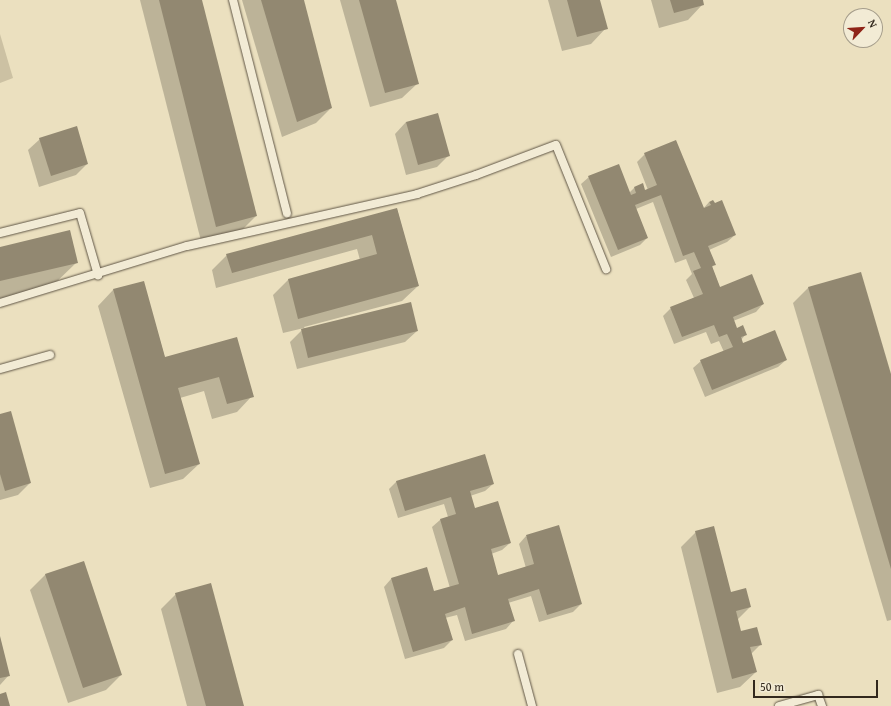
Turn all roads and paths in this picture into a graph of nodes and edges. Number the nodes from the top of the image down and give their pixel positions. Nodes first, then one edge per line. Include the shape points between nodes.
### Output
1 (233, 0) edge
2 (288, 213) dead end
3 (0, 233) edge
4 (606, 269) dead end
5 (98, 275) junction
6 (0, 303) edge
7 (50, 355) dead end
8 (0, 369) edge
9 (518, 654) dead end
10 (532, 706) edge
11 (779, 706) edge
12 (822, 706) edge

1 - 2 lane
3 - 5 lane via 80,214
4 - 5 lane via 556,145 417,194 187,246
5 - 6 lane
7 - 8 lane
9 - 10 lane
11 - 12 lane via 818,695

